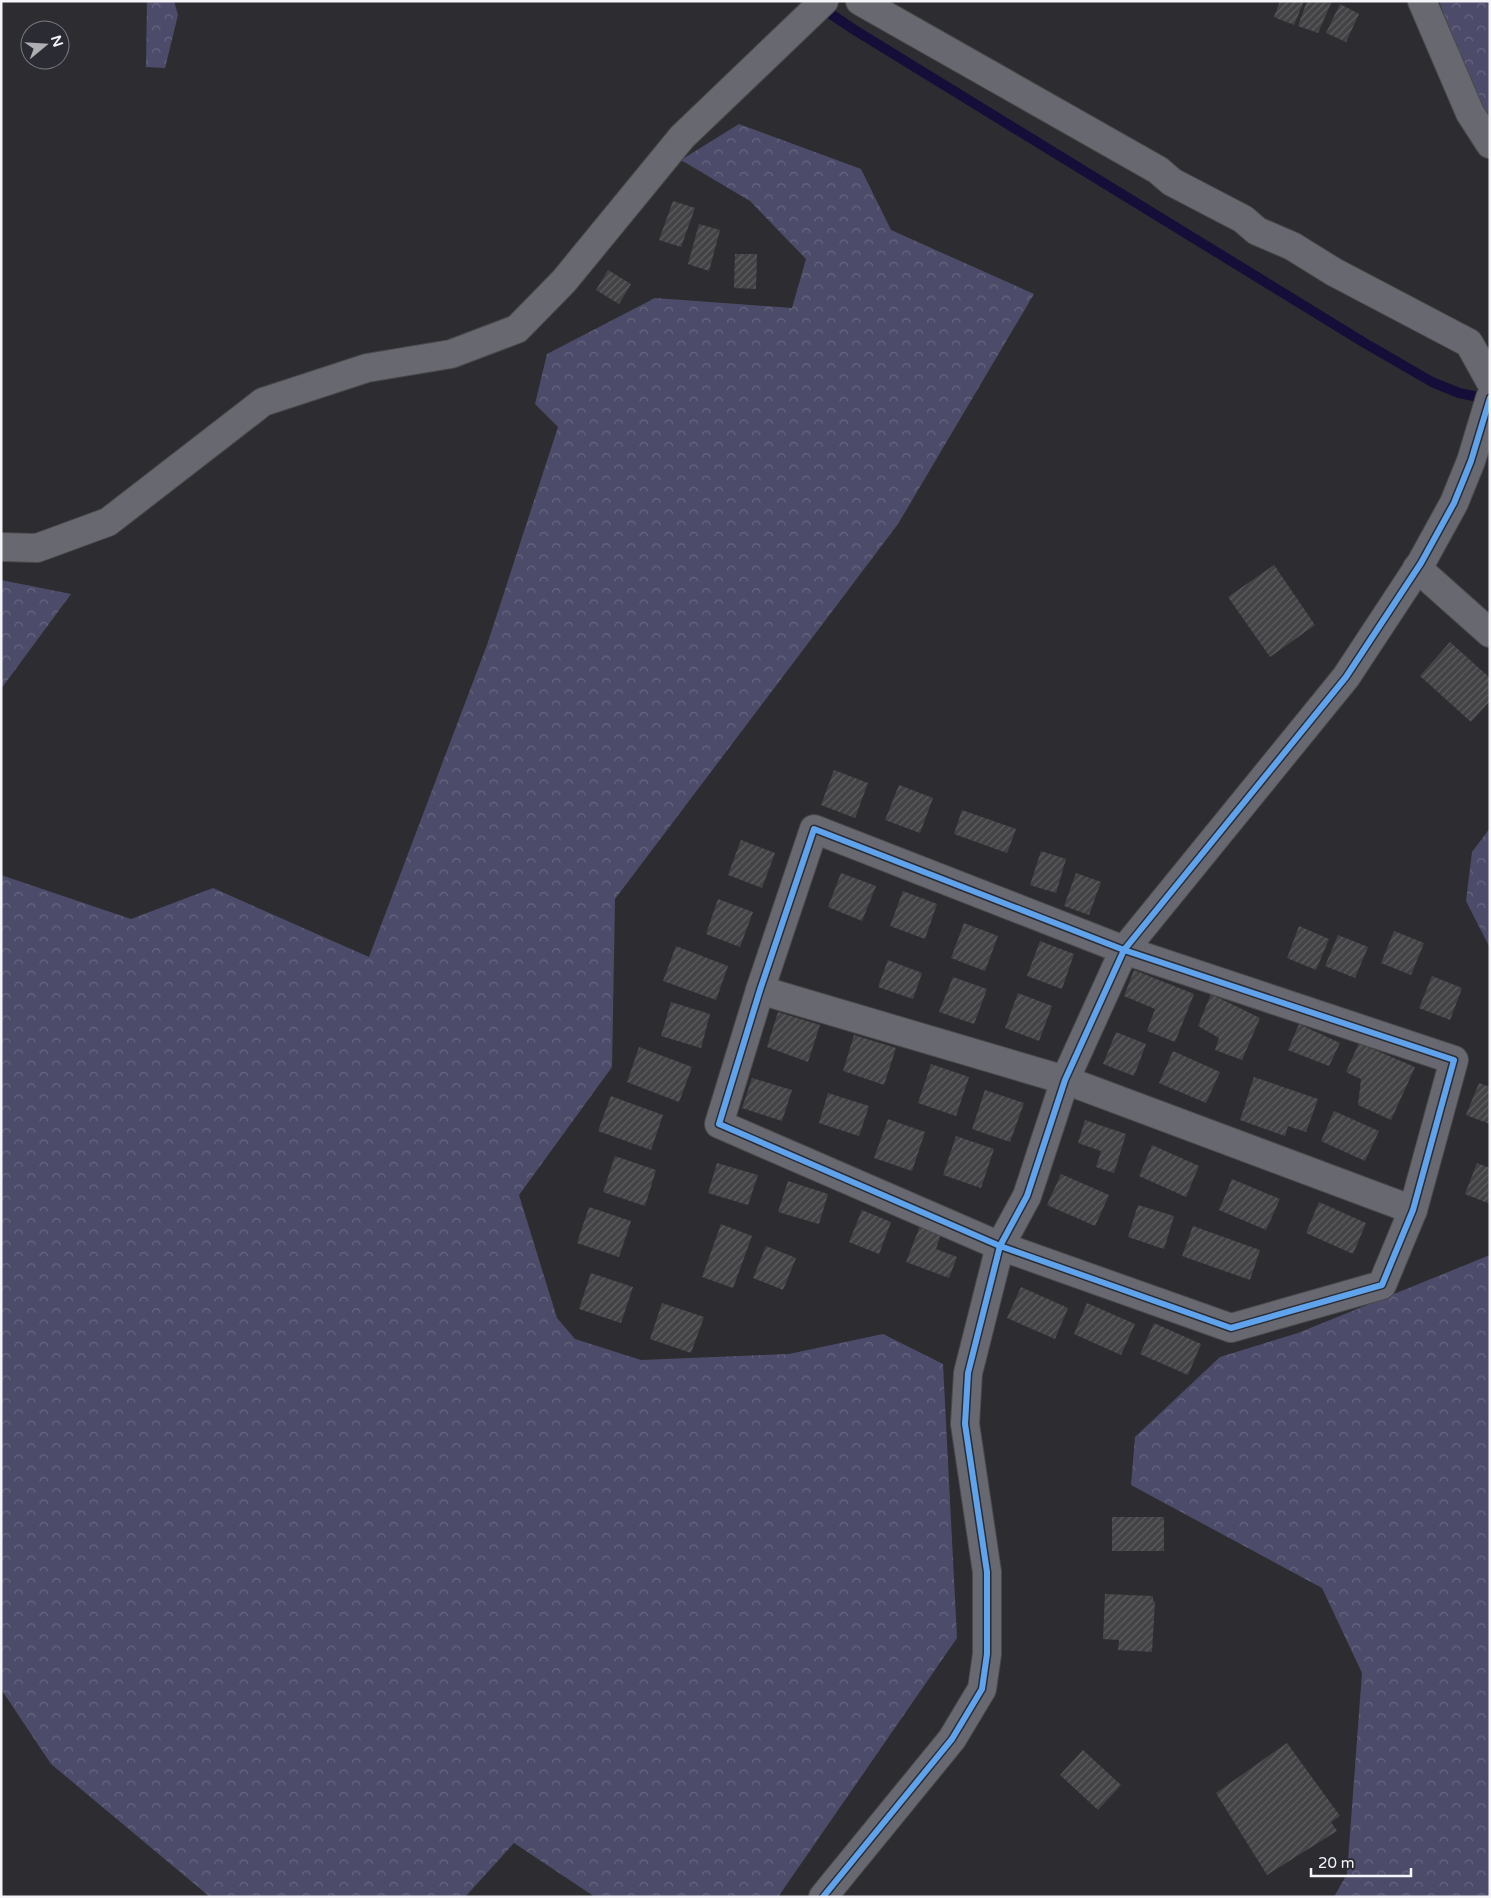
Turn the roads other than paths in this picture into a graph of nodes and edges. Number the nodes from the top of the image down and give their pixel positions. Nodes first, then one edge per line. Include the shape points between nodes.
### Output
1 (824, 1) edge
2 (860, 1) edge
3 (1422, 1) edge
4 (1490, 144) edge
5 (1490, 381) edge
6 (1490, 398) edge
7 (1, 547) edge
8 (1416, 568) junction
9 (1490, 632) edge
10 (1124, 950) junction
11 (760, 990) junction
12 (1065, 1080) junction
13 (1413, 1210) junction
14 (1000, 1246) junction
15 (823, 1897) edge

1 - 7 street via 682,137 564,281 517,330 452,354 367,368 263,402 108,522 37,548
2 - 5 street via 1158,170 1172,182 1243,219 1257,231 1292,246 1334,272 1469,343
3 - 4 street via 1470,112
6 - 8 street via 1454,503
8 - 9 street
8 - 10 street via 1346,677
10 - 11 street via 814,829
10 - 12 street
10 - 13 street via 1454,1060
11 - 12 street
11 - 14 street via 720,1124
12 - 13 street
12 - 14 street via 1027,1196
13 - 14 street via 1382,1285 1231,1328
14 - 15 street via 968,1373 965,1424 987,1572 987,1654 982,1689 952,1739

